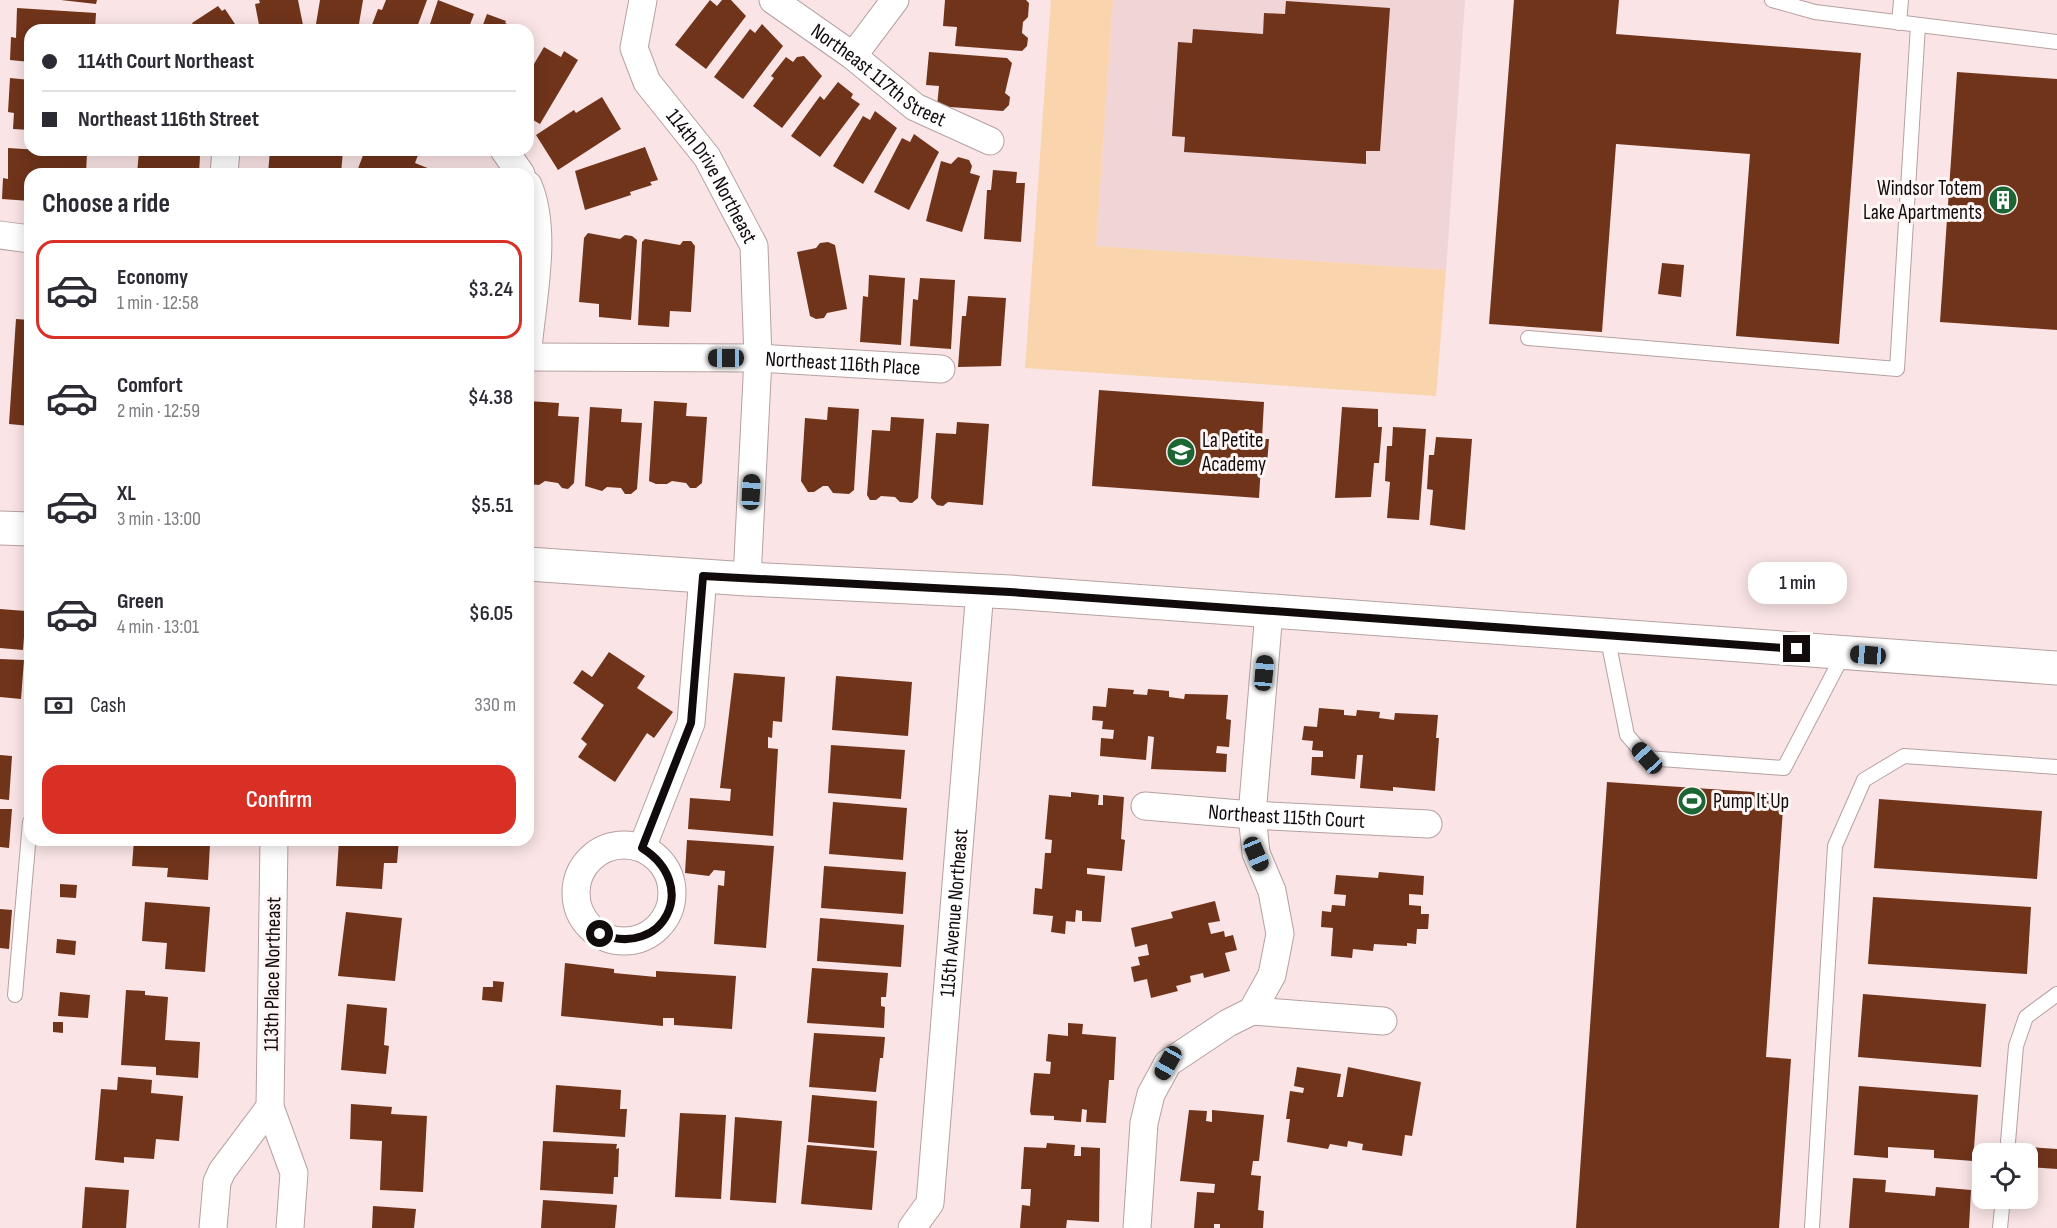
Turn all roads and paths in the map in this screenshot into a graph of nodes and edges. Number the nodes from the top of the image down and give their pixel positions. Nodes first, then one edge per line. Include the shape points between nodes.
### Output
1 (643, 0) edge
2 (773, 0) edge
3 (895, 0) edge
4 (1772, 0) edge
5 (1901, 0) edge
6 (1816, 6) edge
7 (1899, 22) junction
8 (1918, 25) junction
9 (2057, 42) edge
10 (853, 56) junction
11 (990, 141) dead end
12 (534, 198) edge
13 (0, 236) edge
14 (24, 238) edge
15 (534, 283) edge
16 (1528, 338) dead end
17 (534, 357) edge
18 (758, 358) junction
19 (941, 369) dead end
20 (0, 528) edge
21 (24, 529) edge
22 (534, 564) edge
23 (703, 576) junction
24 (747, 579) junction
25 (980, 590) junction
26 (1269, 612) junction
27 (1607, 634) junction
28 (1844, 653) junction
29 (2057, 668) edge
30 (2057, 767) edge
31 (1145, 806) dead end
32 (1252, 815) junction
33 (1428, 824) dead end
34 (28, 846) edge
35 (274, 846) edge
36 (642, 848) dead end
37 (2057, 994) edge
38 (15, 995) dead end
39 (1252, 1011) junction
40 (1383, 1021) dead end
41 (270, 1107) junction
42 (2008, 1143) edge
43 (2002, 1209) edge
44 (213, 1228) edge
45 (290, 1228) edge
46 (912, 1228) edge
47 (1137, 1228) edge
48 (1812, 1228) edge
49 (2000, 1228) edge

1 - 18 street, 114th Drive Northeast via 634,48 647,82 707,157 754,246
2 - 10 street, Northeast 117th Street
3 - 10 street
4 - 6 lane
5 - 7 lane
6 - 7 lane
7 - 8 lane
8 - 9 lane
8 - 16 lane via 1897,369
10 - 11 street, Northeast 117th Street via 915,107
12 - 15 street via 538,239
13 - 14 street
17 - 18 street, Northeast 116th Place
18 - 19 street, Northeast 116th Place
18 - 24 street, 114th Drive Northeast
20 - 21 street
22 - 23 street
23 - 24 street
23 - 36 street via 691,723
24 - 25 street
25 - 26 street
25 - 46 street, 115th Avenue Northeast via 930,1203
26 - 27 street
26 - 32 street
27 - 28 street
27 - 28 lane via 1627,735 1647,758 1784,768
28 - 29 street
30 - 48 lane via 1904,756 1864,780 1835,846
31 - 32 street, Northeast 115th Court
32 - 33 street, Northeast 115th Court
32 - 39 street via 1256,854 1272,891 1280,934 1272,975
34 - 38 lane
35 - 41 street, 113th Place Northeast
37 - 42 lane via 2026,1017 2016,1046
39 - 40 street
39 - 47 street via 1168,1063 1151,1094 1144,1123
41 - 44 street via 222,1170
41 - 45 street, 113th Place Northeast via 294,1173
43 - 49 lane

